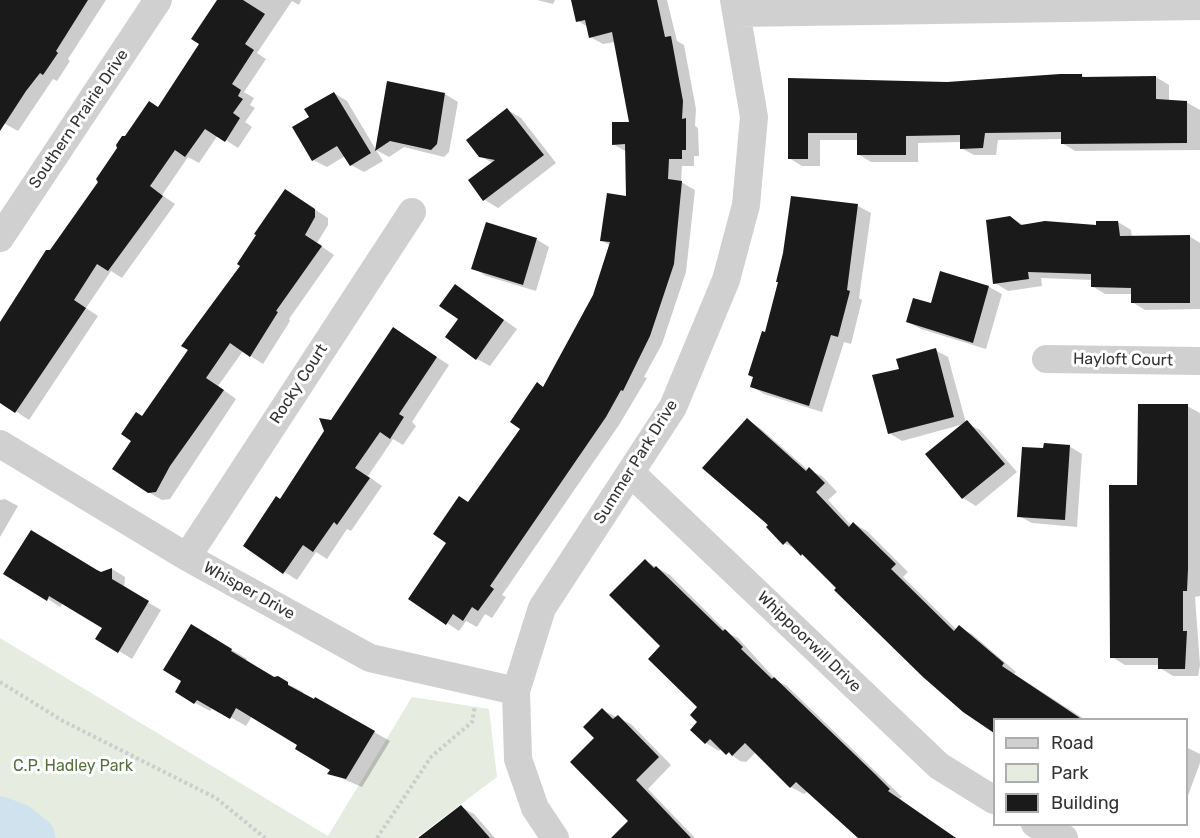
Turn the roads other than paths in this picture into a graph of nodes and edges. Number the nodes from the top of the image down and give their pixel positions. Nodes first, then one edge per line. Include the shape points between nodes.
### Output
1 (158, 0) edge
2 (736, 6) edge
3 (1200, 6) edge
4 (412, 212) dead end
5 (0, 238) edge
6 (1046, 359) dead end
7 (1200, 361) edge
8 (0, 444) edge
9 (632, 474) junction
10 (187, 557) junction
11 (516, 691) junction
12 (993, 799) edge
13 (1037, 826) edge
14 (555, 838) edge
15 (1064, 838) edge

1 - 5 street, Southern Prairie Drive
2 - 3 street
2 - 9 street, Summer Park Drive via 754,117 746,205 726,280 677,396
4 - 10 street, Rocky Court
6 - 7 street, Hayloft Court
8 - 10 street, Whisper Drive
9 - 11 street, Summer Park Drive via 543,608
9 - 12 street, Whippoorwill Drive via 939,766
10 - 11 street, Whisper Drive via 370,658
11 - 14 street, Summer Park Drive via 518,759 535,808
13 - 15 street

